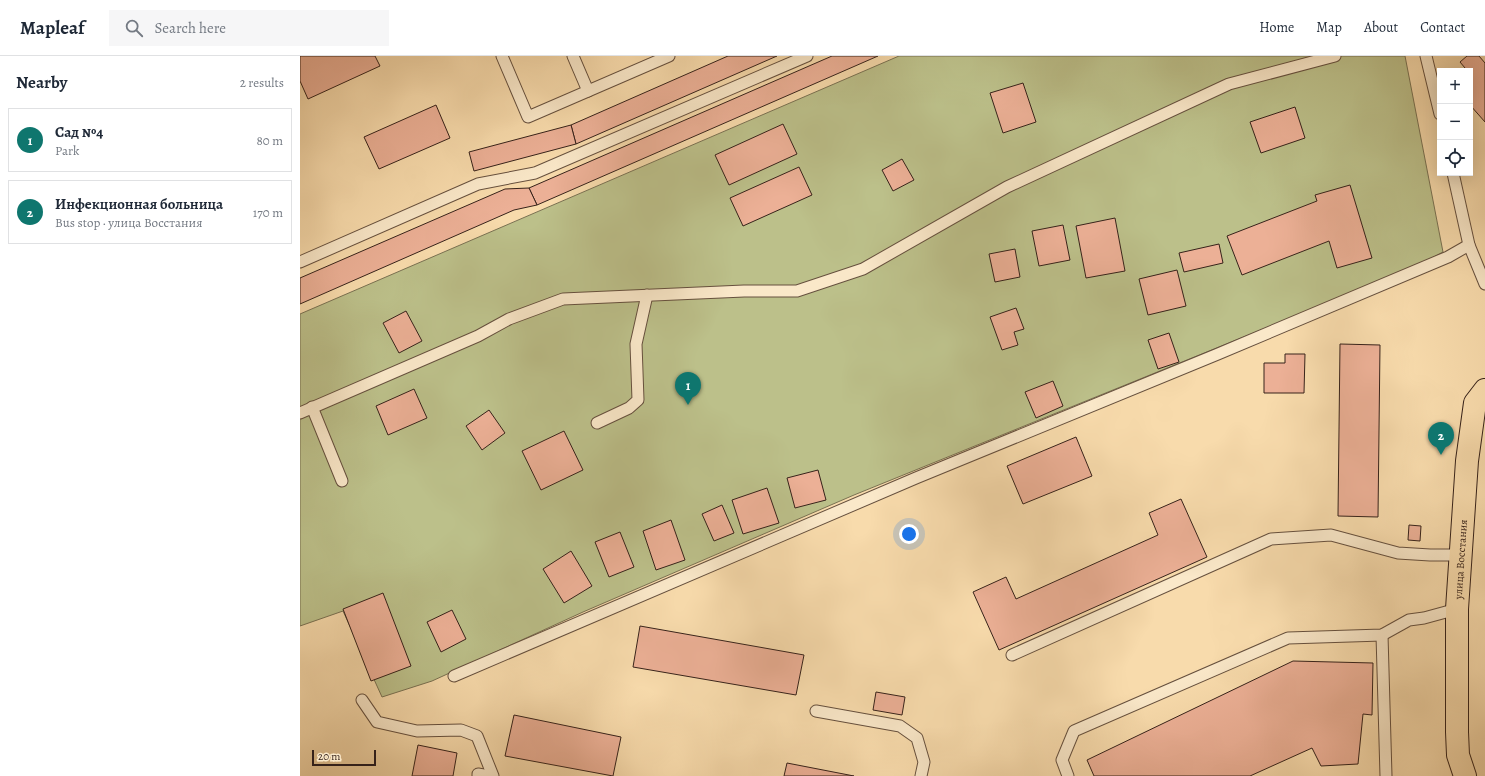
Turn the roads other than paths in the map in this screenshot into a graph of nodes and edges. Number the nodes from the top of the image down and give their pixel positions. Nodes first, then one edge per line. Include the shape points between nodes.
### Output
1 (502, 56) edge
2 (573, 56) edge
3 (669, 56) edge
4 (807, 56) edge
5 (1334, 56) edge
6 (1430, 58) edge
7 (588, 91) junction
8 (1438, 104) edge
9 (1454, 176) edge
10 (1469, 245) junction
11 (300, 262) edge
12 (1485, 284) edge
13 (647, 295) junction
14 (1485, 390) edge
15 (312, 408) junction
16 (300, 413) edge
17 (597, 423) dead end
18 (342, 481) dead end
19 (1461, 555) junction
20 (1457, 609) junction
21 (1382, 635) junction
22 (1012, 655) dead end
23 (454, 676) dead end
24 (362, 700) dead end
25 (816, 711) dead end
26 (1457, 732) junction
27 (478, 776) edge
28 (489, 776) edge
29 (493, 776) edge
30 (921, 776) edge
31 (1068, 776) edge
32 (1386, 776) edge
33 (1449, 776) edge
34 (1465, 776) edge

1 - 7 lane via 528,117
2 - 7 lane
3 - 7 lane
4 - 11 lane via 535,173 478,184
5 - 13 lane via 1229,84 1006,187 863,269 796,291
6 - 8 lane
9 - 10 lane
10 - 12 lane
10 - 23 lane via 1448,257 908,481
13 - 15 lane via 563,299 509,319 478,336
13 - 17 lane via 636,344 638,400 629,408
14 - 19 main road, улица Восстания via 1475,403 1467,461
15 - 16 lane
15 - 18 lane
19 - 20 main road, улица Восстания
19 - 22 lane via 1398,553 1331,535 1271,540
20 - 21 lane via 1409,620
20 - 26 main road, улица Восстания
21 - 31 lane via 1288,638 1081,728 1074,732 1062,760
21 - 32 lane
24 - 29 lane via 377,722 417,731 461,730 477,736
25 - 30 lane via 900,726 917,738 924,762
26 - 33 main road, улица Восстания
26 - 34 main road, улица Восстания via 1458,755
27 - 28 lane

